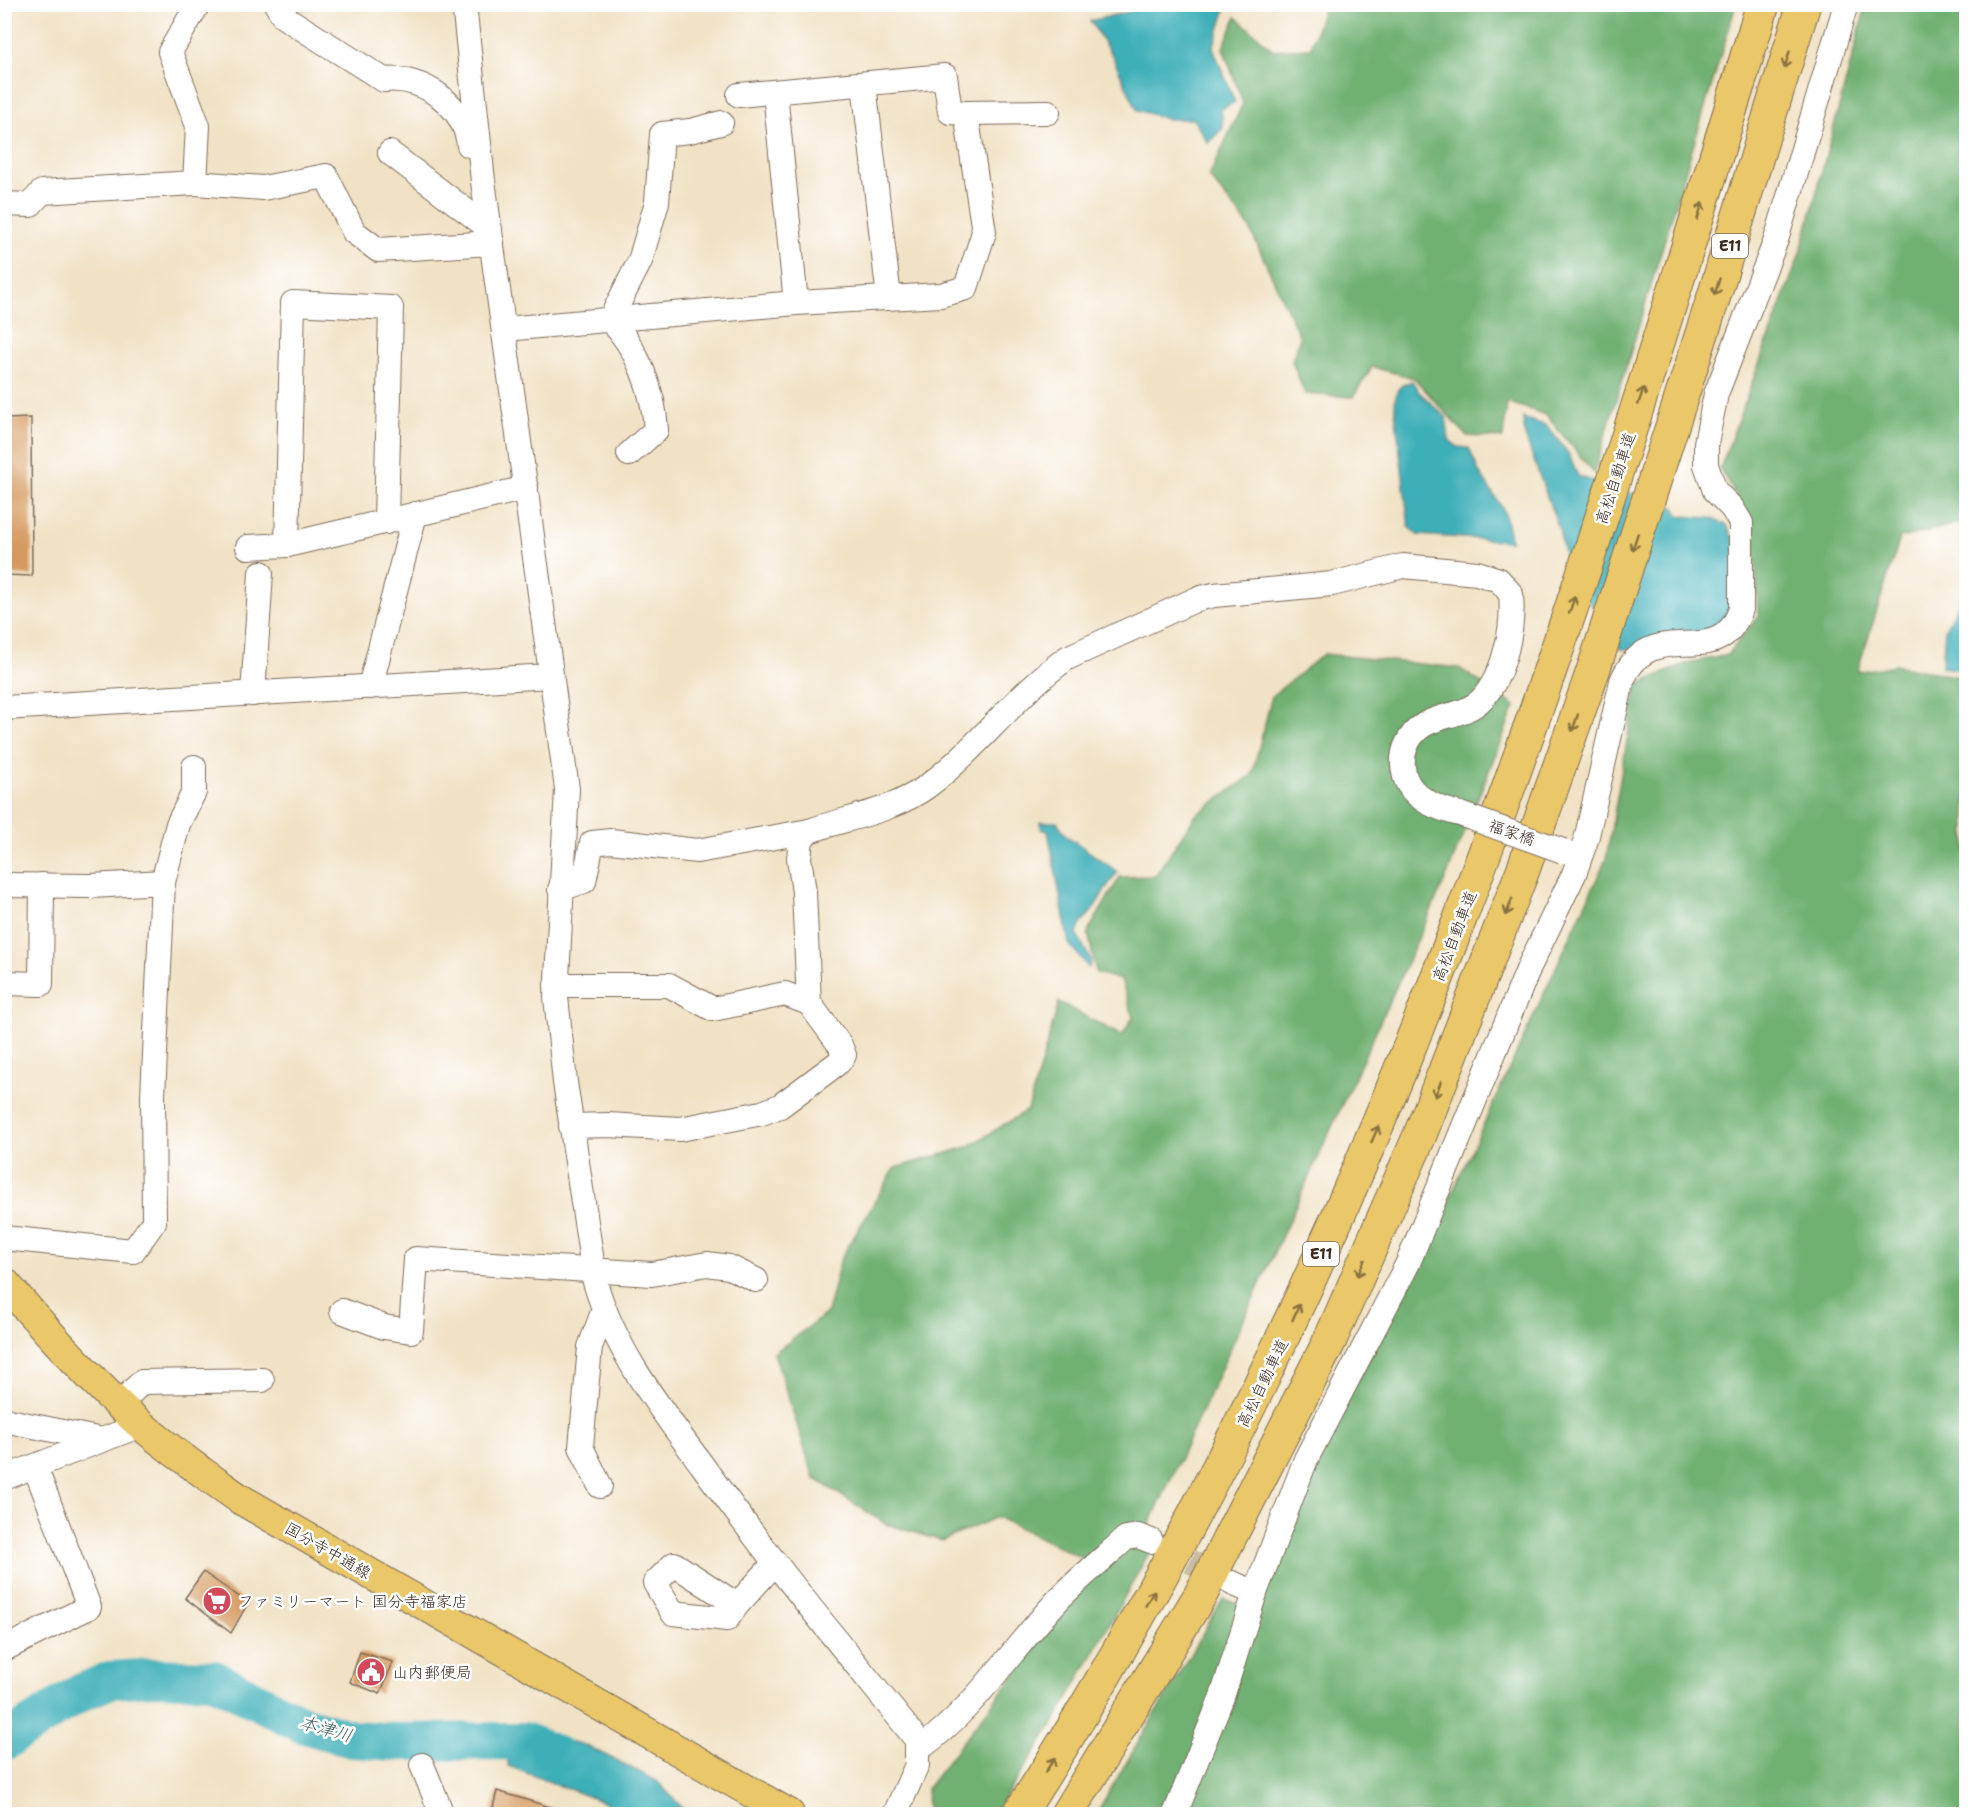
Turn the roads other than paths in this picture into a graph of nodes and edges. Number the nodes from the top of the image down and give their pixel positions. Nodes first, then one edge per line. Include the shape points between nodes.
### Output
1 (198, 4) edge
2 (276, 4) edge
3 (464, 4) edge
4 (1763, 4) edge
5 (1804, 4) edge
6 (1846, 4) edge
7 (864, 84) junction
8 (775, 92) junction
9 (739, 95) dead end
10 (1048, 112) dead end
11 (966, 113) junction
12 (721, 123) dead end
13 (390, 153) dead end
14 (483, 181) junction
15 (195, 183) junction
16 (4, 204) edge
17 (491, 236) junction
18 (889, 298) junction
19 (796, 303) junction
20 (610, 320) junction
21 (505, 329) junction
22 (629, 454) dead end
23 (526, 488) junction
24 (416, 514) junction
25 (386, 522) junction
26 (287, 545) junction
27 (248, 547) dead end
28 (261, 573) dead end
29 (550, 676) junction
30 (370, 687) junction
31 (253, 694) junction
32 (4, 708) edge
33 (194, 767) dead end
34 (809, 831) junction
35 (1572, 854) junction
36 (163, 882) junction
37 (4, 885) edge
38 (42, 885) junction
39 (560, 889) junction
40 (4, 983) edge
41 (556, 985) junction
42 (809, 1003) junction
43 (571, 1126) junction
44 (4, 1238) edge
45 (593, 1272) junction
46 (756, 1280) dead end
47 (4, 1282) edge
48 (342, 1311) dead end
49 (603, 1312) junction
50 (262, 1380) dead end
51 (119, 1404) junction
52 (4, 1420) edge
53 (141, 1425) junction
54 (102, 1440) junction
55 (34, 1467) junction
56 (4, 1478) edge
57 (600, 1486) dead end
58 (1150, 1541) tunnel mouth
59 (774, 1564) junction
60 (1232, 1583) tunnel mouth
61 (1255, 1593) junction
62 (737, 1605) dead end
63 (4, 1649) edge
64 (919, 1749) junction
65 (422, 1765) dead end
66 (442, 1815) edge
67 (789, 1815) edge
68 (895, 1815) edge
69 (1018, 1815) edge
70 (1067, 1815) edge
71 (1175, 1815) edge

1 - 15 street via 170,52 198,126
2 - 14 street via 284,17 384,80 418,82 454,107 467,129 472,174
3 - 14 street
69 -> 4 highway, 高松自動車道 / E11 via 1070,1736 1164,1575 1286,1335 1392,1096 1554,660
5 -> 70 highway, E11 via 1594,668 1523,870 1420,1135 1330,1340 1201,1594
6 - 35 street via 1776,240 1716,394 1706,443 1706,465 1715,491 1741,524 1741,609 1732,630 1720,639 1658,644 1629,665
7 - 8 street
7 - 11 street via 945,76 951,112
7 - 18 street
8 - 9 street
8 - 19 street
10 - 11 street
11 - 18 street via 984,232 966,288 941,295
12 - 20 street via 662,134 657,202 640,261
13 - 17 street
14 - 17 street
15 - 16 street via 42,192 30,205
15 - 17 street via 263,188 326,176 354,232 378,250
17 - 21 street
18 - 19 street
19 - 20 street
20 - 21 street
20 - 22 street via 625,335 655,403 656,430
21 - 23 street
23 - 24 street
23 - 29 street
24 - 25 street
24 - 30 street
25 - 26 street
25 - 26 street via 391,308 293,303
26 - 27 street
28 - 31 street
29 - 30 street
29 - 39 street via 567,789
30 - 31 street
31 - 32 street
33 - 36 street via 194,792 177,824
34 - 35 street, 福家橋, bridge via 883,809 928,786 1048,671 1092,645 1197,599 1332,584 1403,566 1477,573 1498,580 1511,594 1506,647 1488,692 1480,701 1422,726 1410,738 1403,754 1403,771 1415,793 1432,805
34 - 39 street, 福家橋 via 697,851 611,841 592,843 584,881
34 - 42 street via 801,839 799,858
35 - 61 street via 1408,1263 1306,1458
36 - 38 street
36 - 44 street via 153,1096 154,1222 133,1251
37 - 38 street
38 - 40 street via 41,984
39 - 41 street
41 - 42 street via 669,985 713,1009 785,994
41 - 43 street
42 - 43 street via 844,1055 780,1106 680,1129
43 - 45 street
45 - 46 street via 652,1274 707,1264 729,1267
45 - 48 street via 416,1259 411,1330 384,1327
45 - 49 street
47 - 51 main road, 国分寺中通線 via 63,1351
49 - 57 street via 590,1347 581,1447
49 - 59 street via 655,1401
50 - 51 street via 142,1382
51 - 53 main road, 国分寺中通線
52 - 54 street
53 - 54 street
53 - 67 main road, 国分寺中通線 via 240,1499
54 - 55 street
55 - 56 street
55 - 63 street via 89,1607
58 - 64 street via 1138,1536 1126,1538 1058,1600 969,1706
59 - 62 street
59 - 64 street via 917,1740
60 - 61 street
61 - 71 street via 1222,1697
64 - 68 street via 917,1765
65 - 66 street

